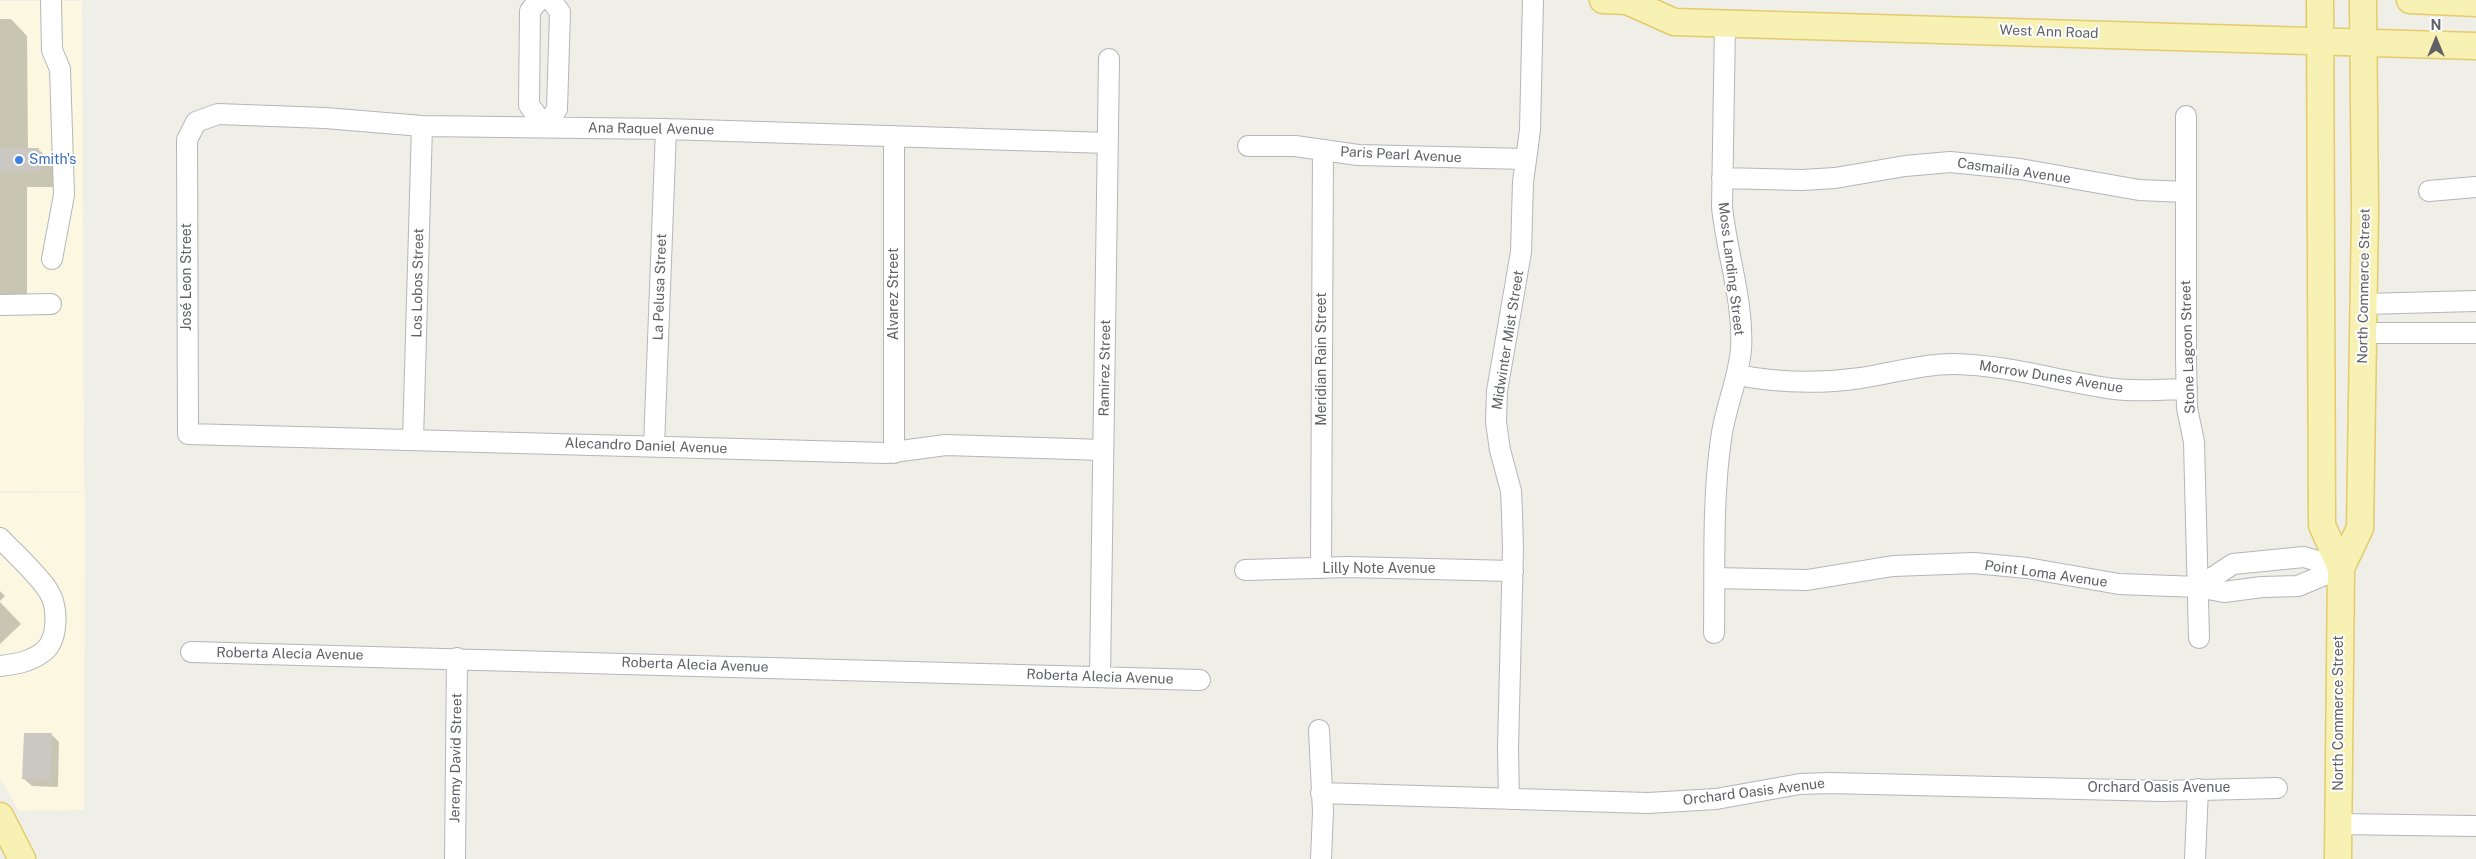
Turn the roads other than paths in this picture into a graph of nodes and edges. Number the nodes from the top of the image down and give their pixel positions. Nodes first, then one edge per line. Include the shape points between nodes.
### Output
1 (50, 0) edge
2 (539, 0) edge
3 (551, 0) edge
4 (1533, 0) edge
5 (1603, 0) edge
6 (1628, 0) edge
7 (2320, 0) edge
8 (2363, 0) edge
9 (2410, 0) edge
10 (2476, 3) edge
11 (1725, 23) junction
12 (2321, 42) junction
13 (2363, 43) junction
14 (2476, 46) edge
15 (1109, 59) dead end
16 (2186, 116) dead end
17 (196, 122) joint
18 (422, 126) junction
19 (545, 127) junction
20 (666, 129) junction
21 (894, 136) junction
22 (1108, 143) junction
23 (1248, 146) dead end
24 (1323, 150) junction
25 (1526, 159) junction
26 (1722, 178) junction
27 (2476, 187) edge
28 (2429, 191) dead end
29 (2186, 192) junction
30 (52, 258) dead end
31 (2476, 302) edge
32 (51, 304) dead end
33 (2364, 304) junction
34 (0, 305) edge
35 (2363, 333) junction
36 (2476, 333) edge
37 (1737, 375) junction
38 (2187, 389) junction
39 (188, 434) joint
40 (414, 440) junction
41 (654, 446) junction
42 (1103, 450) junction
43 (894, 453) junction
44 (0, 538) edge
45 (1321, 568) junction
46 (2341, 568) junction
47 (1245, 570) dead end
48 (1513, 571) junction
49 (1715, 578) junction
50 (2198, 587) junction
51 (1714, 633) dead end
52 (2199, 638) dead end
53 (191, 652) dead end
54 (457, 658) junction
55 (0, 666) edge
56 (1100, 677) junction
57 (1200, 680) dead end
58 (1319, 730) dead end
59 (2277, 788) dead end
60 (2198, 789) junction
61 (1321, 794) junction
62 (1509, 799) junction
63 (0, 816) edge
64 (2338, 824) junction
65 (2476, 826) edge
66 (22, 859) edge
67 (455, 859) edge
68 (1321, 859) edge
69 (2195, 859) edge
70 (2338, 859) edge

1 - 30 street via 52,50 60,69 64,195
2 - 19 street via 530,11 529,105
3 - 19 street via 560,12 557,110
4 - 25 street, Midwinter Mist Street via 1530,130
5 - 6 main road, West Ann Road
6 - 11 main road, West Ann Road via 1674,22
7 - 12 main road, North Commerce Street
8 - 13 main road, North Commerce Street
9 - 10 main road
11 - 12 main road, West Ann Road
11 - 26 street, Moss Landing Street
12 - 13 main road, West Ann Road
12 - 46 main road, North Commerce Street via 2322,525
13 - 14 main road, West Ann Road
13 - 33 main road, North Commerce Street
15 - 22 street, Ramirez Street
16 - 29 street, Stone Lagoon Street
17 - 18 street, Ana Raquel Avenue via 218,114
17 - 39 street, José Leon Street via 187,140
18 - 19 street, Ana Raquel Avenue
18 - 40 street, Los Lobos Street
19 - 20 street, Ana Raquel Avenue
20 - 21 street, Ana Raquel Avenue
20 - 41 street, La Pelusa Street
21 - 22 street, Ana Raquel Avenue
21 - 43 street, Alvarez Street
22 - 42 street, Ramirez Street
23 - 24 street, Paris Pearl Avenue via 1295,146
24 - 25 street, Paris Pearl Avenue via 1358,155
24 - 45 street, Meridian Rain Street
25 - 48 street, Midwinter Mist Street via 1521,252 1498,391 1496,422 1510,491
26 - 29 street, Casmailia Avenue via 1810,180 1950,162 2020,169 2139,190
26 - 37 street, Moss Landing Street via 1725,237 1733,269 1741,332
27 - 28 street
29 - 38 street, Stone Lagoon Street
31 - 33 street
32 - 34 street
33 - 35 main road, North Commerce Street
35 - 36 street
35 - 46 main road, North Commerce Street via 2360,528
37 - 38 street, Morrow Dunes Avenue via 1771,382 1825,382 1918,366 1971,365 2117,389
37 - 49 street, Moss Landing Street via 1725,413 1718,462
38 - 50 street, Stone Lagoon Street via 2194,442
39 - 40 street, Alecandro Daniel Avenue
40 - 41 street, Alecandro Daniel Avenue
41 - 43 street, Alecandro Daniel Avenue
42 - 43 street, Alecandro Daniel Avenue via 946,445
42 - 56 street, Ramirez Street
44 - 55 street via 49,591 56,607 55,630 45,651 28,661
45 - 47 street, Lilly Note Avenue
45 - 48 street, Lilly Note Avenue
46 - 50 street, Point Loma Avenue via 2298,586 2224,592
46 - 50 street via 2304,557 2233,564
46 - 64 main road, North Commerce Street
48 - 62 street, Midwinter Mist Street
49 - 50 street, Point Loma Avenue via 1807,580 1893,566 1974,563 2028,568 2119,584
49 - 51 street, Moss Landing Street
50 - 52 street, Stone Lagoon Street
53 - 54 street, Roberta Alecia Avenue
54 - 56 street, Roberta Alecia Avenue
54 - 67 street, Jeremy David Street
56 - 57 street, Roberta Alecia Avenue
58 - 61 street
59 - 60 street, Orchard Oasis Avenue
60 - 62 street, Orchard Oasis Avenue via 2164,791 1830,783 1800,784 1716,799 1648,803
60 - 69 street
61 - 62 street, Orchard Oasis Avenue
61 - 68 street
63 - 66 main road
64 - 65 street
64 - 70 main road, North Commerce Street

